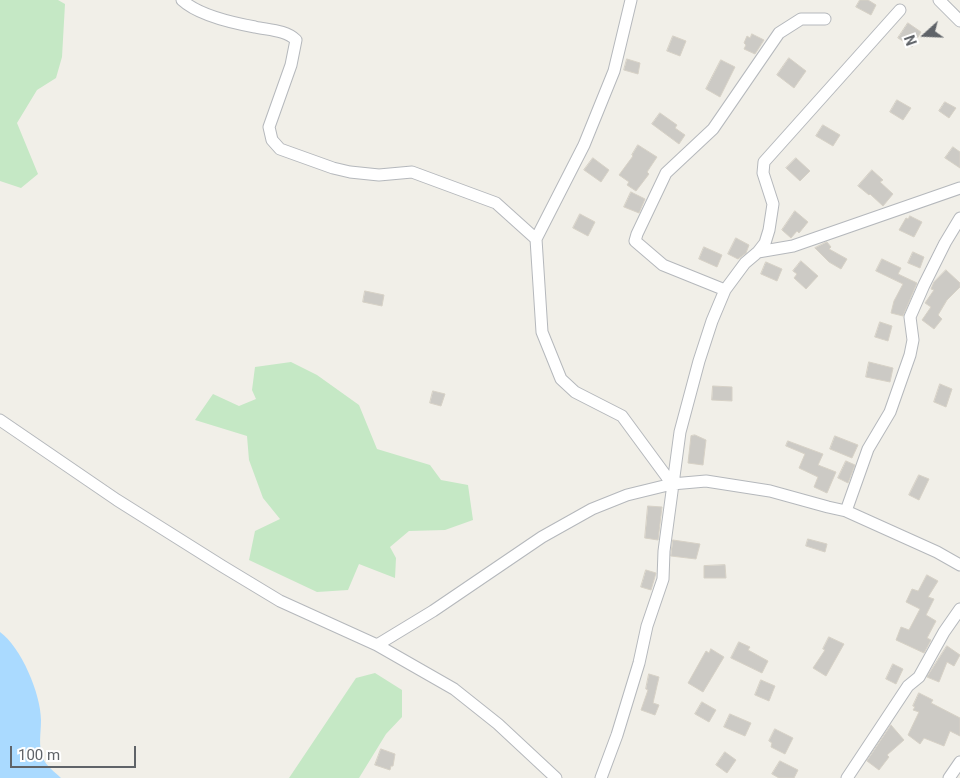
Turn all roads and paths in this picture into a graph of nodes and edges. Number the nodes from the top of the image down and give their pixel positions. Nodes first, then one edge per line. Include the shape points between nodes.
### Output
1 (182, 0) edge
2 (631, 0) edge
3 (939, 0) edge
4 (900, 10) dead end
5 (825, 19) dead end
6 (960, 20) edge
7 (960, 188) edge
8 (960, 218) edge
9 (536, 239) junction
10 (758, 252) junction
11 (725, 290) junction
12 (0, 420) edge
13 (672, 484) junction
14 (846, 511) junction
15 (960, 565) edge
16 (960, 610) edge
17 (377, 645) junction
18 (960, 762) edge
19 (556, 778) edge
20 (601, 778) edge
21 (847, 778) edge
22 (949, 778) edge

1 - 9 street via 201,12 284,33 296,40 291,65 269,127 272,140 280,149 350,172 379,175 412,172 496,202
2 - 9 street via 611,80 584,145
3 - 6 street
4 - 10 street via 764,162 773,204 765,243
5 - 11 street via 800,19 779,33 713,129 666,173 637,234 635,241 663,265
7 - 10 street via 793,246
8 - 14 street via 910,317 913,340 910,355 890,412 868,449
9 - 13 street via 542,332 562,379 575,392 622,416
10 - 11 street via 745,262
11 - 13 street via 699,361 680,432
12 - 17 street via 117,500 280,601
13 - 14 street via 706,481 770,491
13 - 17 street via 627,495 592,509 542,537
13 - 20 street via 664,579
14 - 15 street
16 - 21 street via 919,676 908,686
17 - 19 street via 454,689 498,724
18 - 22 street

